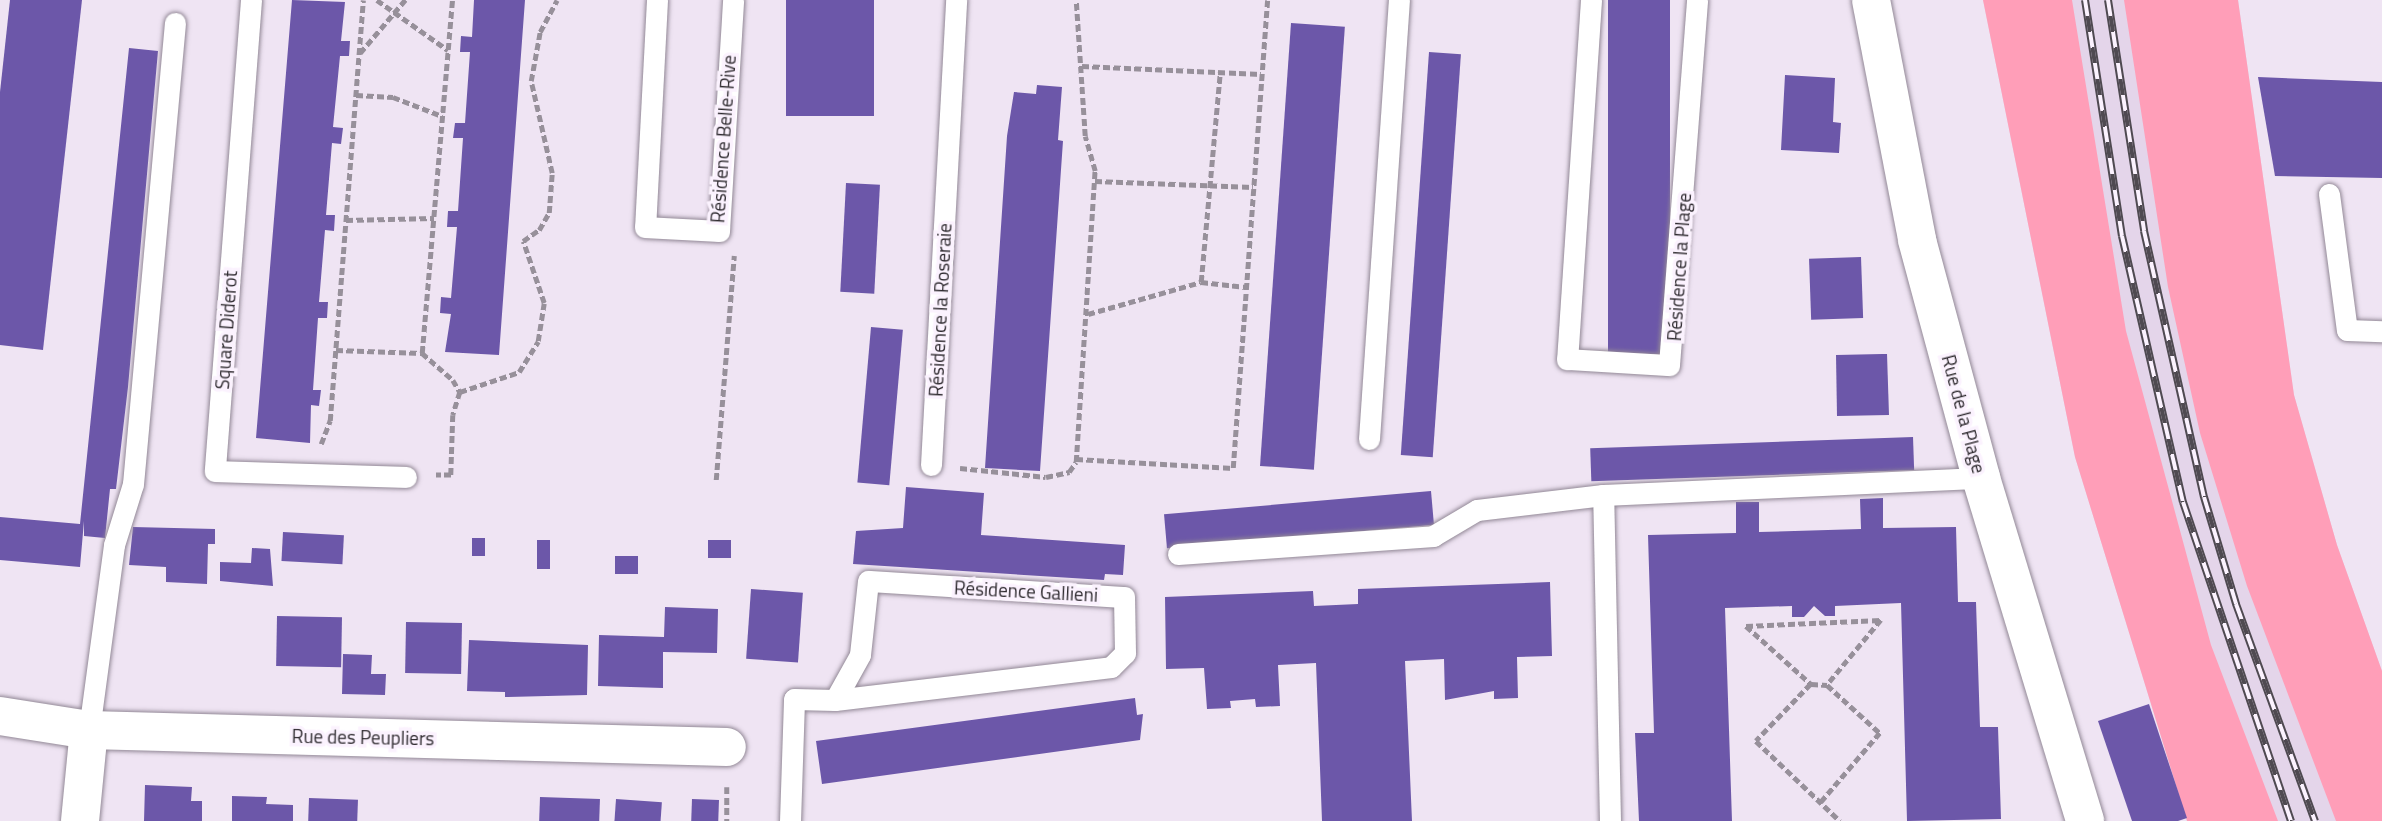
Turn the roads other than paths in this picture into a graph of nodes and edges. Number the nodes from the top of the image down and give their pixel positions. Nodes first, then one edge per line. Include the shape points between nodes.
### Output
1 (251, 0) edge
2 (657, 0) edge
3 (733, 0) edge
4 (956, 0) edge
5 (1399, 0) edge
6 (1591, 0) edge
7 (1697, 0) edge
8 (1871, 0) edge
9 (176, 23) dead end
10 (2329, 194) dead end
11 (2382, 331) edge
12 (1369, 439) dead end
13 (930, 465) road end
14 (406, 477) road end
15 (1981, 478) junction
16 (1603, 495) junction
17 (1178, 554) dead end
18 (835, 700) junction
19 (0, 716) edge
20 (89, 730) junction
21 (727, 747) dead end
22 (80, 821) edge
23 (790, 821) edge
24 (1610, 821) edge
25 (2085, 821) edge

1 - 14 lane, Square Diderot via 215,471
2 - 3 lane, Résidence Belle-Rive via 645,227 719,231
4 - 13 lane, Résidence la Roseraie
5 - 12 lane
6 - 7 lane, Résidence la Plage via 1567,359 1669,365
8 - 15 street, Rue de la Plage via 1917,240
9 - 20 lane via 133,484 114,545
10 - 11 lane via 2347,330
15 - 16 lane
15 - 25 street, Rue de la Plage
16 - 17 lane via 1477,510 1433,536
16 - 24 lane
18 - 18 lane, Résidence Gallieni via 860,655 868,581 1124,597 1125,653 1111,667
18 - 23 lane, Résidence Gallieni via 794,699
19 - 20 street, Rue des Peupliers
20 - 21 street, Rue des Peupliers
20 - 22 street

